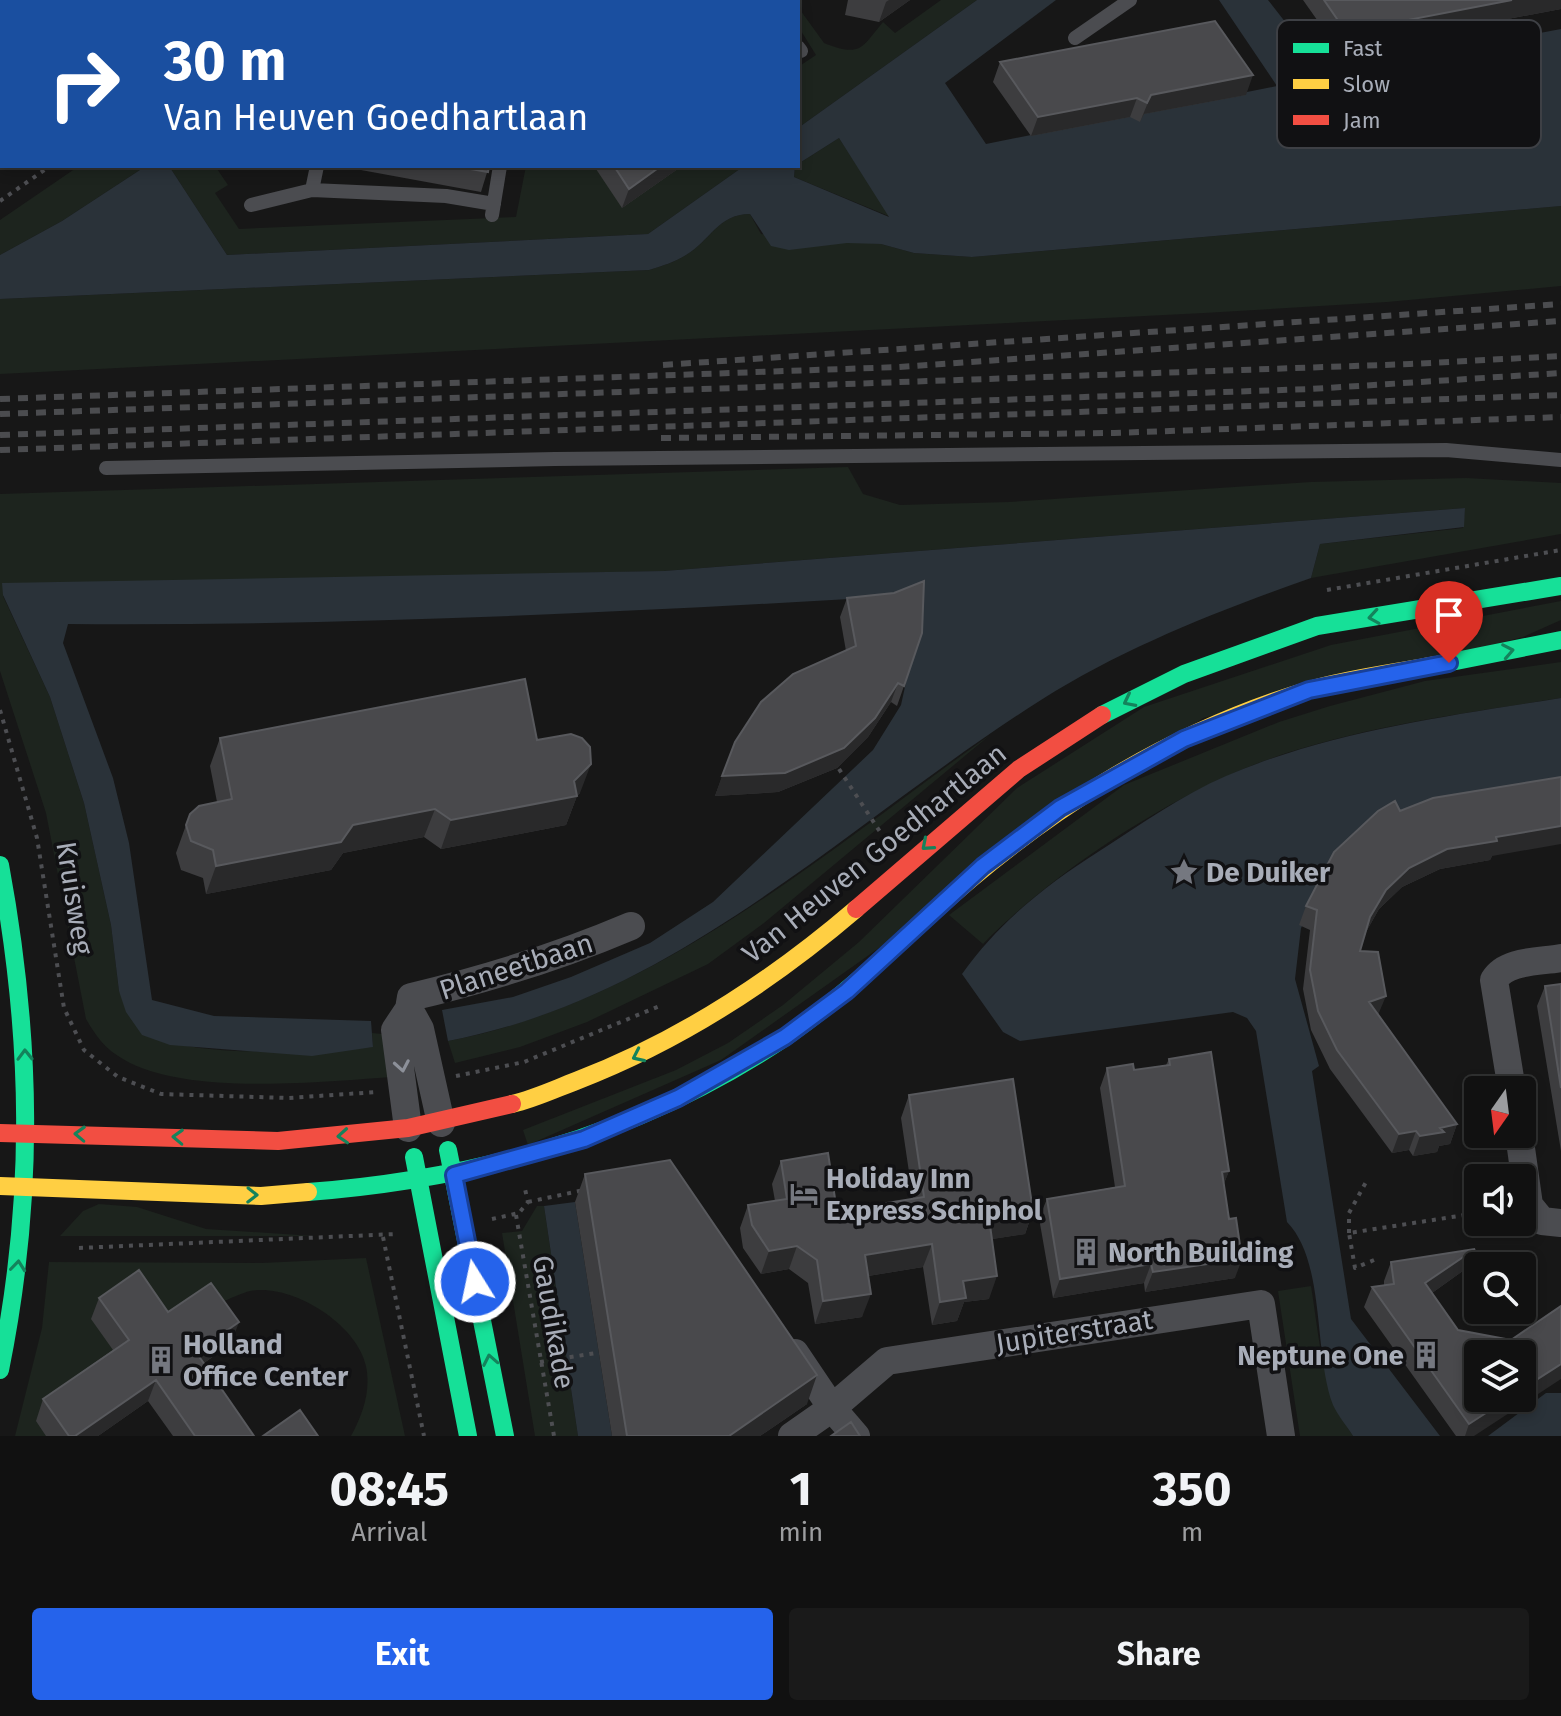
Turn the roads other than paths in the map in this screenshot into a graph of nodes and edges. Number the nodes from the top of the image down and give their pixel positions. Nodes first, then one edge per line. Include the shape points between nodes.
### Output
1 (1130, 0) edge
2 (1075, 38) dead end
3 (317, 168) edge
4 (500, 168) edge
5 (312, 190) junction
6 (251, 205) dead end
7 (1561, 460) edge
8 (106, 468) dead end
9 (1561, 586) edge
10 (1561, 640) edge
11 (0, 865) edge
12 (631, 926) dead end
13 (1561, 958) edge
14 (409, 1009) junction
15 (1510, 1076) edge
16 (441, 1123) junction
17 (408, 1128) junction
18 (0, 1133) edge
19 (27, 1133) junction
20 (1521, 1148) edge
21 (454, 1175) junction
22 (419, 1182) junction
23 (0, 1186) edge
24 (25, 1186) junction
25 (1561, 1223) edge
26 (776, 1326) edge
27 (0, 1370) edge
28 (832, 1408) junction
29 (468, 1436) edge
30 (505, 1436) edge
31 (792, 1436) edge
32 (856, 1436) edge
33 (1281, 1436) edge

1 - 2 lane
3 - 5 lane
4 - 5 lane via 493,209 446,196
5 - 6 lane
7 - 8 lane via 1446,450
9 -> 16 main road, Van Heuven Goedhartlaan via 1317,626 1184,674 1100,716 1019,769 807,951 707,1019 636,1058 520,1102
21 -> 10 main road via 584,1139 678,1098 785,1037 847,991 983,866 1060,808 1184,739 1309,690
19 -> 11 main road via 25,1038 14,932
12 - 14 street, Planeetbaan via 499,977 411,997
13 - 15 street via 1511,966 1494,980
14 - 16 street, Planeetbaan via 420,1029
14 -> 17 street, Planeetbaan via 395,1030
16 - 17 main road, Van Heuven Goedhartlaan
16 - 21 main road
17 -> 19 main road, Van Heuven Goedhartlaan via 278,1141
17 - 22 main road
18 - 19 main road, Van Heuven Goedhartlaan
19 - 24 main road
20 - 25 street via 1529,1205 1542,1221
21 - 22 main road
30 -> 21 main road
24 -> 22 main road via 261,1196
22 - 29 main road
23 - 24 main road
27 -> 24 main road via 10,1328
26 - 28 street
28 - 31 street
28 - 32 street
28 - 33 street, Jupiterstraat via 887,1361 1261,1304

